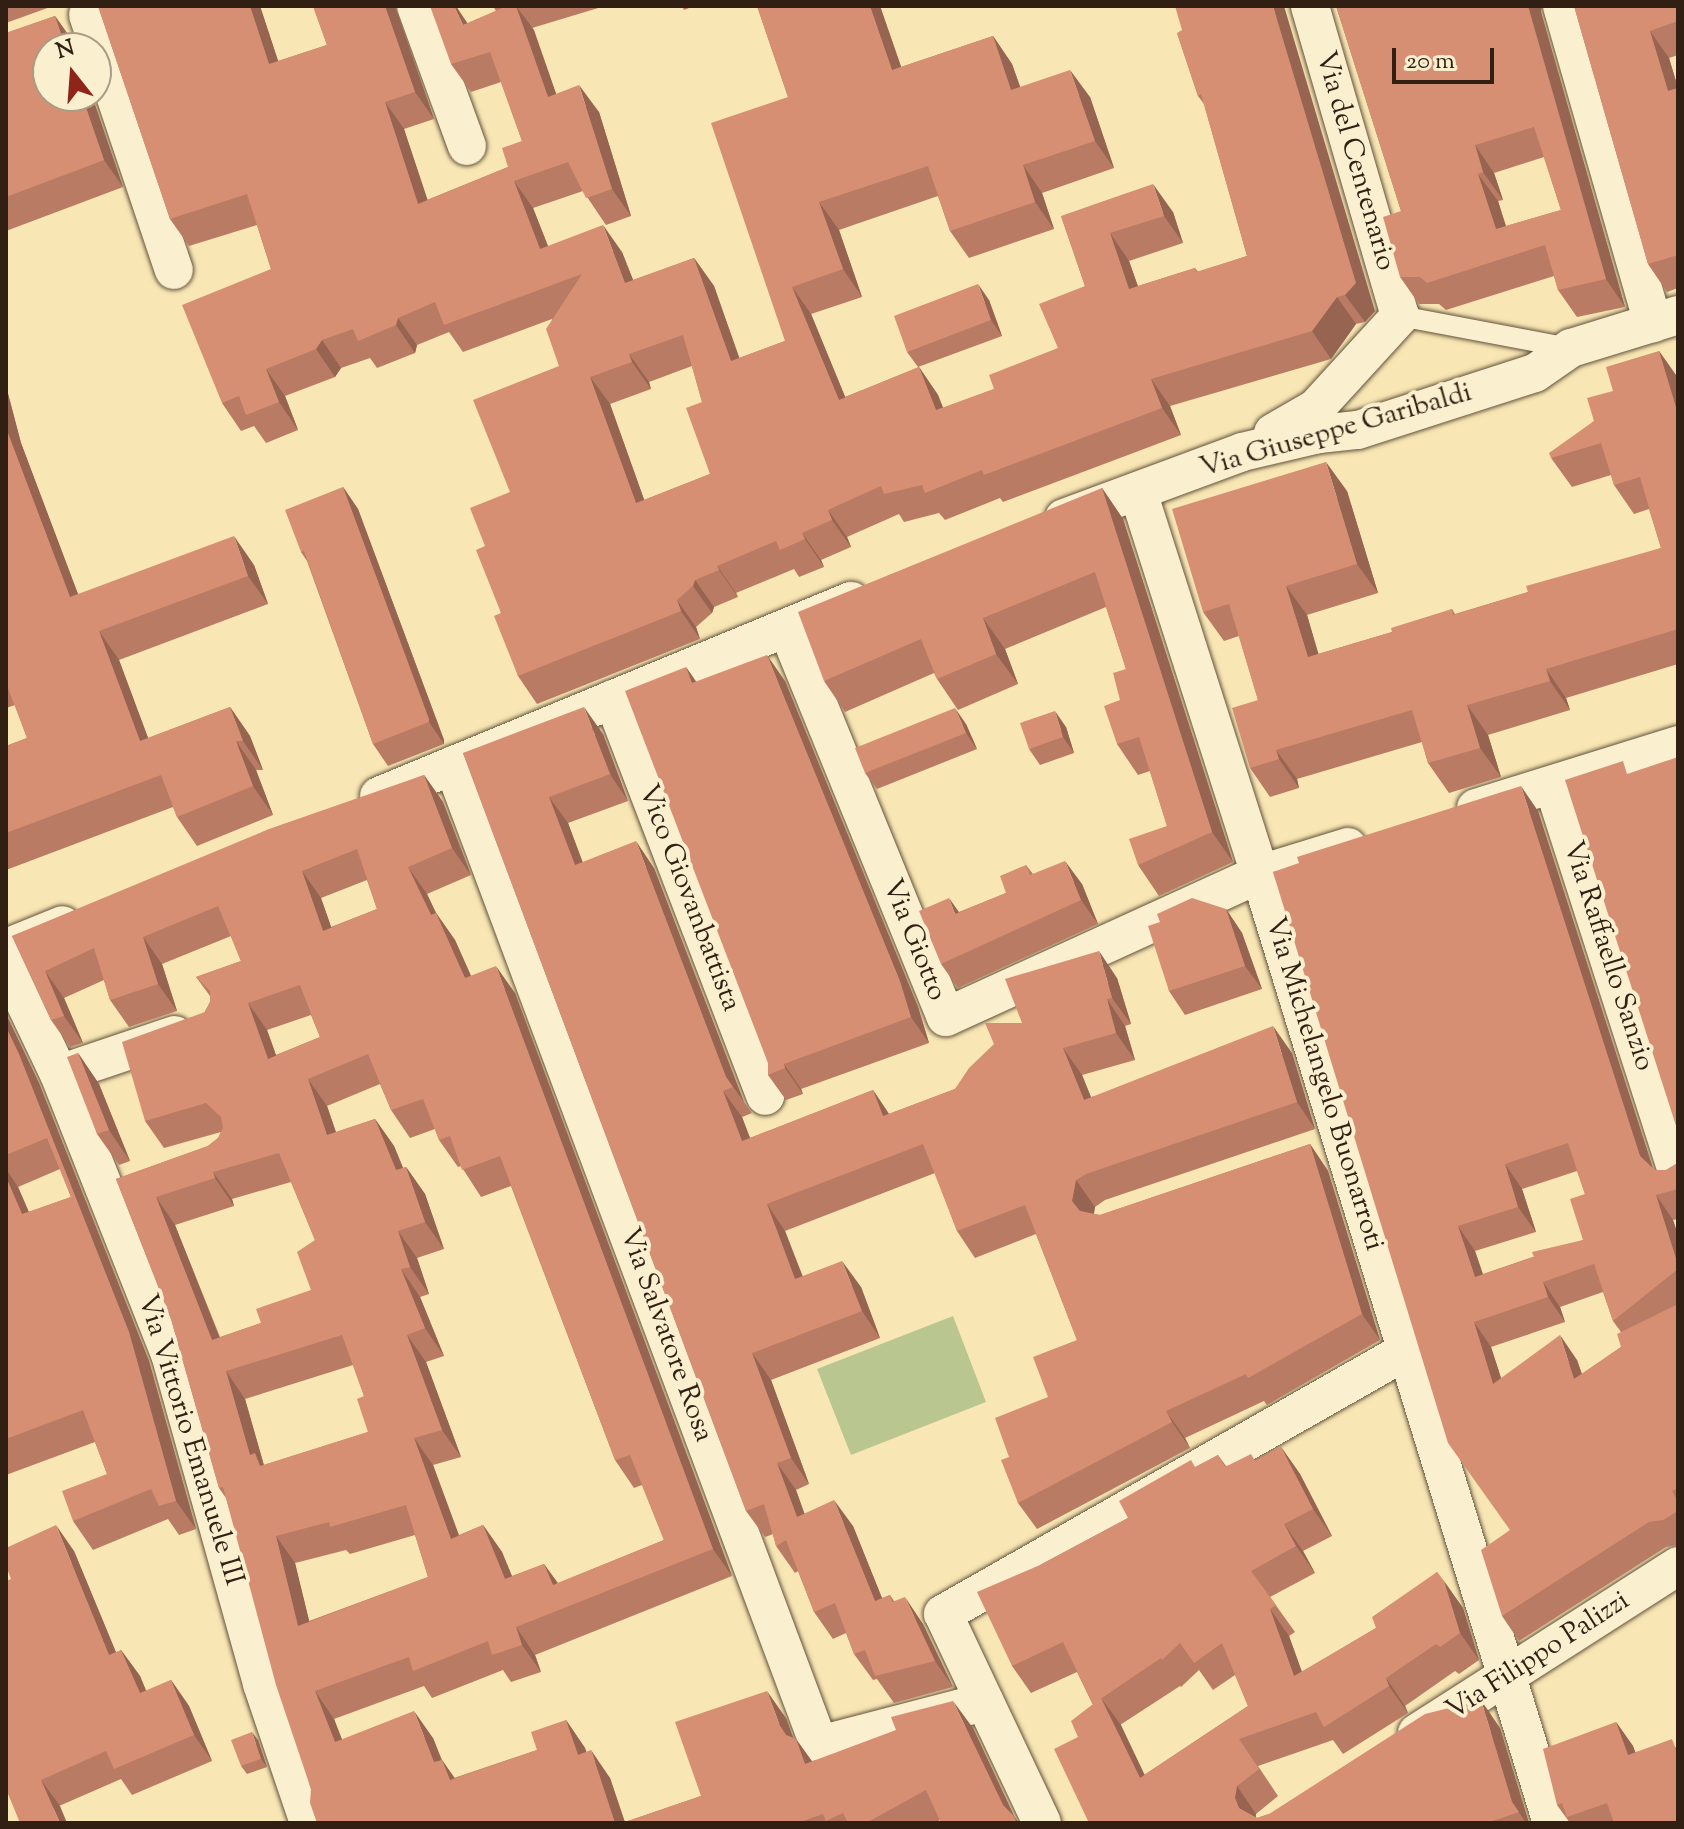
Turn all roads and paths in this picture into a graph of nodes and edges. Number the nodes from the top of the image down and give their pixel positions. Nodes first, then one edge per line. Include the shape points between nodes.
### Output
1 (416, 6) edge
2 (1310, 6) edge
3 (1562, 6) edge
4 (86, 15) edge
5 (467, 146) dead end
6 (174, 270) dead end
7 (1400, 316) junction
8 (1657, 321) edge
9 (1571, 348) junction
10 (1242, 452) junction
11 (1138, 492) junction
12 (1037, 527) edge
13 (883, 588) edge
14 (787, 628) junction
15 (613, 699) junction
16 (1678, 745) edge
17 (453, 765) junction
18 (1553, 785) junction
19 (351, 807) edge
20 (1436, 821) edge
21 (1377, 838) edge
22 (1260, 874) junction
23 (92, 913) edge
24 (8, 967) edge
25 (208, 1024) edge
26 (59, 1074) junction
27 (765, 1096) edge
28 (1678, 1174) edge
29 (1406, 1351) junction
30 (1678, 1566) edge
31 (1505, 1677) junction
32 (984, 1702) junction
33 (1384, 1754) edge
34 (309, 1823) edge
35 (1042, 1823) edge
36 (1552, 1823) edge

1 - 5 street
2 - 7 street, Via del Centenario
3 - 8 street
4 - 6 street
7 - 9 lane
7 - 10 street via 1316,408
8 - 9 street, Via Giuseppe Garibaldi
9 - 10 street, Via Giuseppe Garibaldi via 1535,373 1358,430
10 - 11 street, Via Giuseppe Garibaldi
11 - 12 street, Via Giuseppe Garibaldi
11 - 22 street, Via Michelangelo Buonarroti
13 - 14 street
14 - 15 street
14 - 22 street, Via Giotto via 946,1017
15 - 17 street
15 - 27 street, Vico Giovanbattista
16 - 18 street
17 - 19 street
17 - 32 street, Via Salvatore Rosa via 819,1745
18 - 20 street
18 - 28 street, Via Raffaello Sanzio
21 - 22 street, Via Giotto
22 - 29 street, Via Michelangelo Buonarroti via 1328,1148
23 - 24 street
24 - 26 street, Via Vittorio Emanuele III
25 - 26 street
26 - 34 street, Via Vittorio Emanuele III via 122,1187 262,1684
29 - 31 street, Via Michelangelo Buonarroti
29 - 32 street via 943,1614
30 - 31 street, Via Filippo Palizzi
31 - 33 street, Via Filippo Palizzi
31 - 36 street, Via Michelangelo Buonarroti
32 - 35 street

